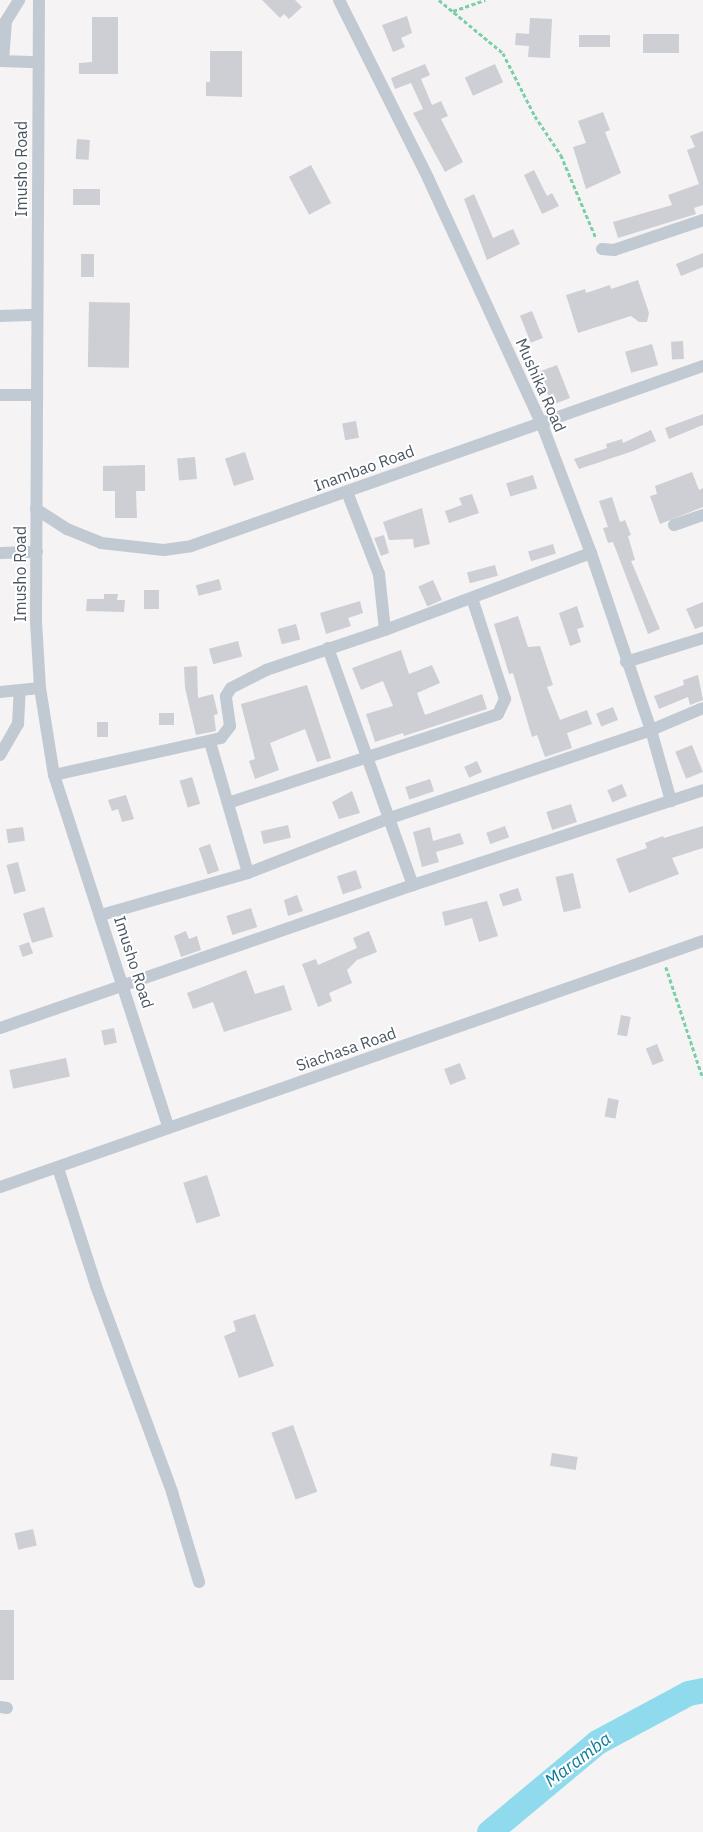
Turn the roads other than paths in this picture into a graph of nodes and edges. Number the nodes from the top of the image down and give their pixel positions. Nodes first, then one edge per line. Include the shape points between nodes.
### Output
1 (18, 0) edge
2 (39, 0) edge
3 (339, 0) edge
4 (1, 61) edge
5 (38, 62) junction
6 (703, 220) edge
7 (602, 249) road end
8 (0, 316) edge
9 (36, 316) junction
10 (703, 366) edge
11 (0, 396) edge
12 (36, 396) junction
13 (541, 422) junction
14 (347, 492) junction
15 (36, 509) junction
16 (703, 515) edge
17 (674, 525) dead end
18 (37, 552) junction
19 (0, 553) edge
20 (591, 553) junction
21 (472, 598) junction
22 (385, 630) junction
23 (703, 638) edge
24 (328, 648) junction
25 (626, 662) junction
26 (40, 688) junction
27 (20, 691) junction
28 (0, 692) edge
29 (703, 708) edge
30 (652, 730) junction
31 (210, 742) junction
32 (0, 755) edge
33 (366, 755) junction
34 (54, 775) junction
35 (703, 790) edge
36 (671, 801) junction
37 (228, 802) junction
38 (390, 818) junction
39 (248, 873) junction
40 (413, 885) junction
41 (101, 915) junction
42 (703, 941) edge
43 (125, 987) junction
44 (0, 1028) edge
45 (169, 1128) junction
46 (58, 1168) junction
47 (0, 1187) edge
48 (199, 1582) dead end

1 - 4 street via 6,21
2 - 5 street, Imusho Road
3 - 13 street, Mushika Road via 428,178
4 - 5 street
5 - 9 street, Imusho Road
6 - 7 street via 614,250
8 - 9 street
9 - 12 street, Imusho Road
10 - 13 street, Inambao Road
11 - 12 street
12 - 15 street, Imusho Road
13 - 14 street, Inambao Road
13 - 20 street, Mushika Road
14 - 15 street, Inambao Road via 191,546 164,550 101,543 67,529
14 - 22 street via 379,574
15 - 18 street, Imusho Road
16 - 17 street
18 - 19 street
18 - 26 street, Imusho Road
20 - 21 street
20 - 25 street, Mushika Road
21 - 22 street
21 - 33 street via 505,699 503,708 498,714
22 - 24 street
23 - 25 street
24 - 31 street via 266,670 231,688 226,696 230,726 226,735
24 - 33 street
25 - 30 street, Mushika Road
26 - 27 street
26 - 34 street, Imusho Road
27 - 28 street
27 - 32 street via 18,724
29 - 30 street
30 - 36 street, Mushika Road
30 - 38 street
31 - 34 street
31 - 37 street
33 - 37 street
33 - 38 street
34 - 41 street, Imusho Road
35 - 36 street
36 - 40 street
37 - 39 street
38 - 39 street
38 - 40 street
39 - 41 street
40 - 43 street
41 - 43 street, Imusho Road
42 - 45 street, Siachasa Road
43 - 44 street
43 - 45 street, Imusho Road
45 - 46 street, Siachasa Road
46 - 47 street, Siachasa Road
46 - 48 street via 96,1286 172,1492

